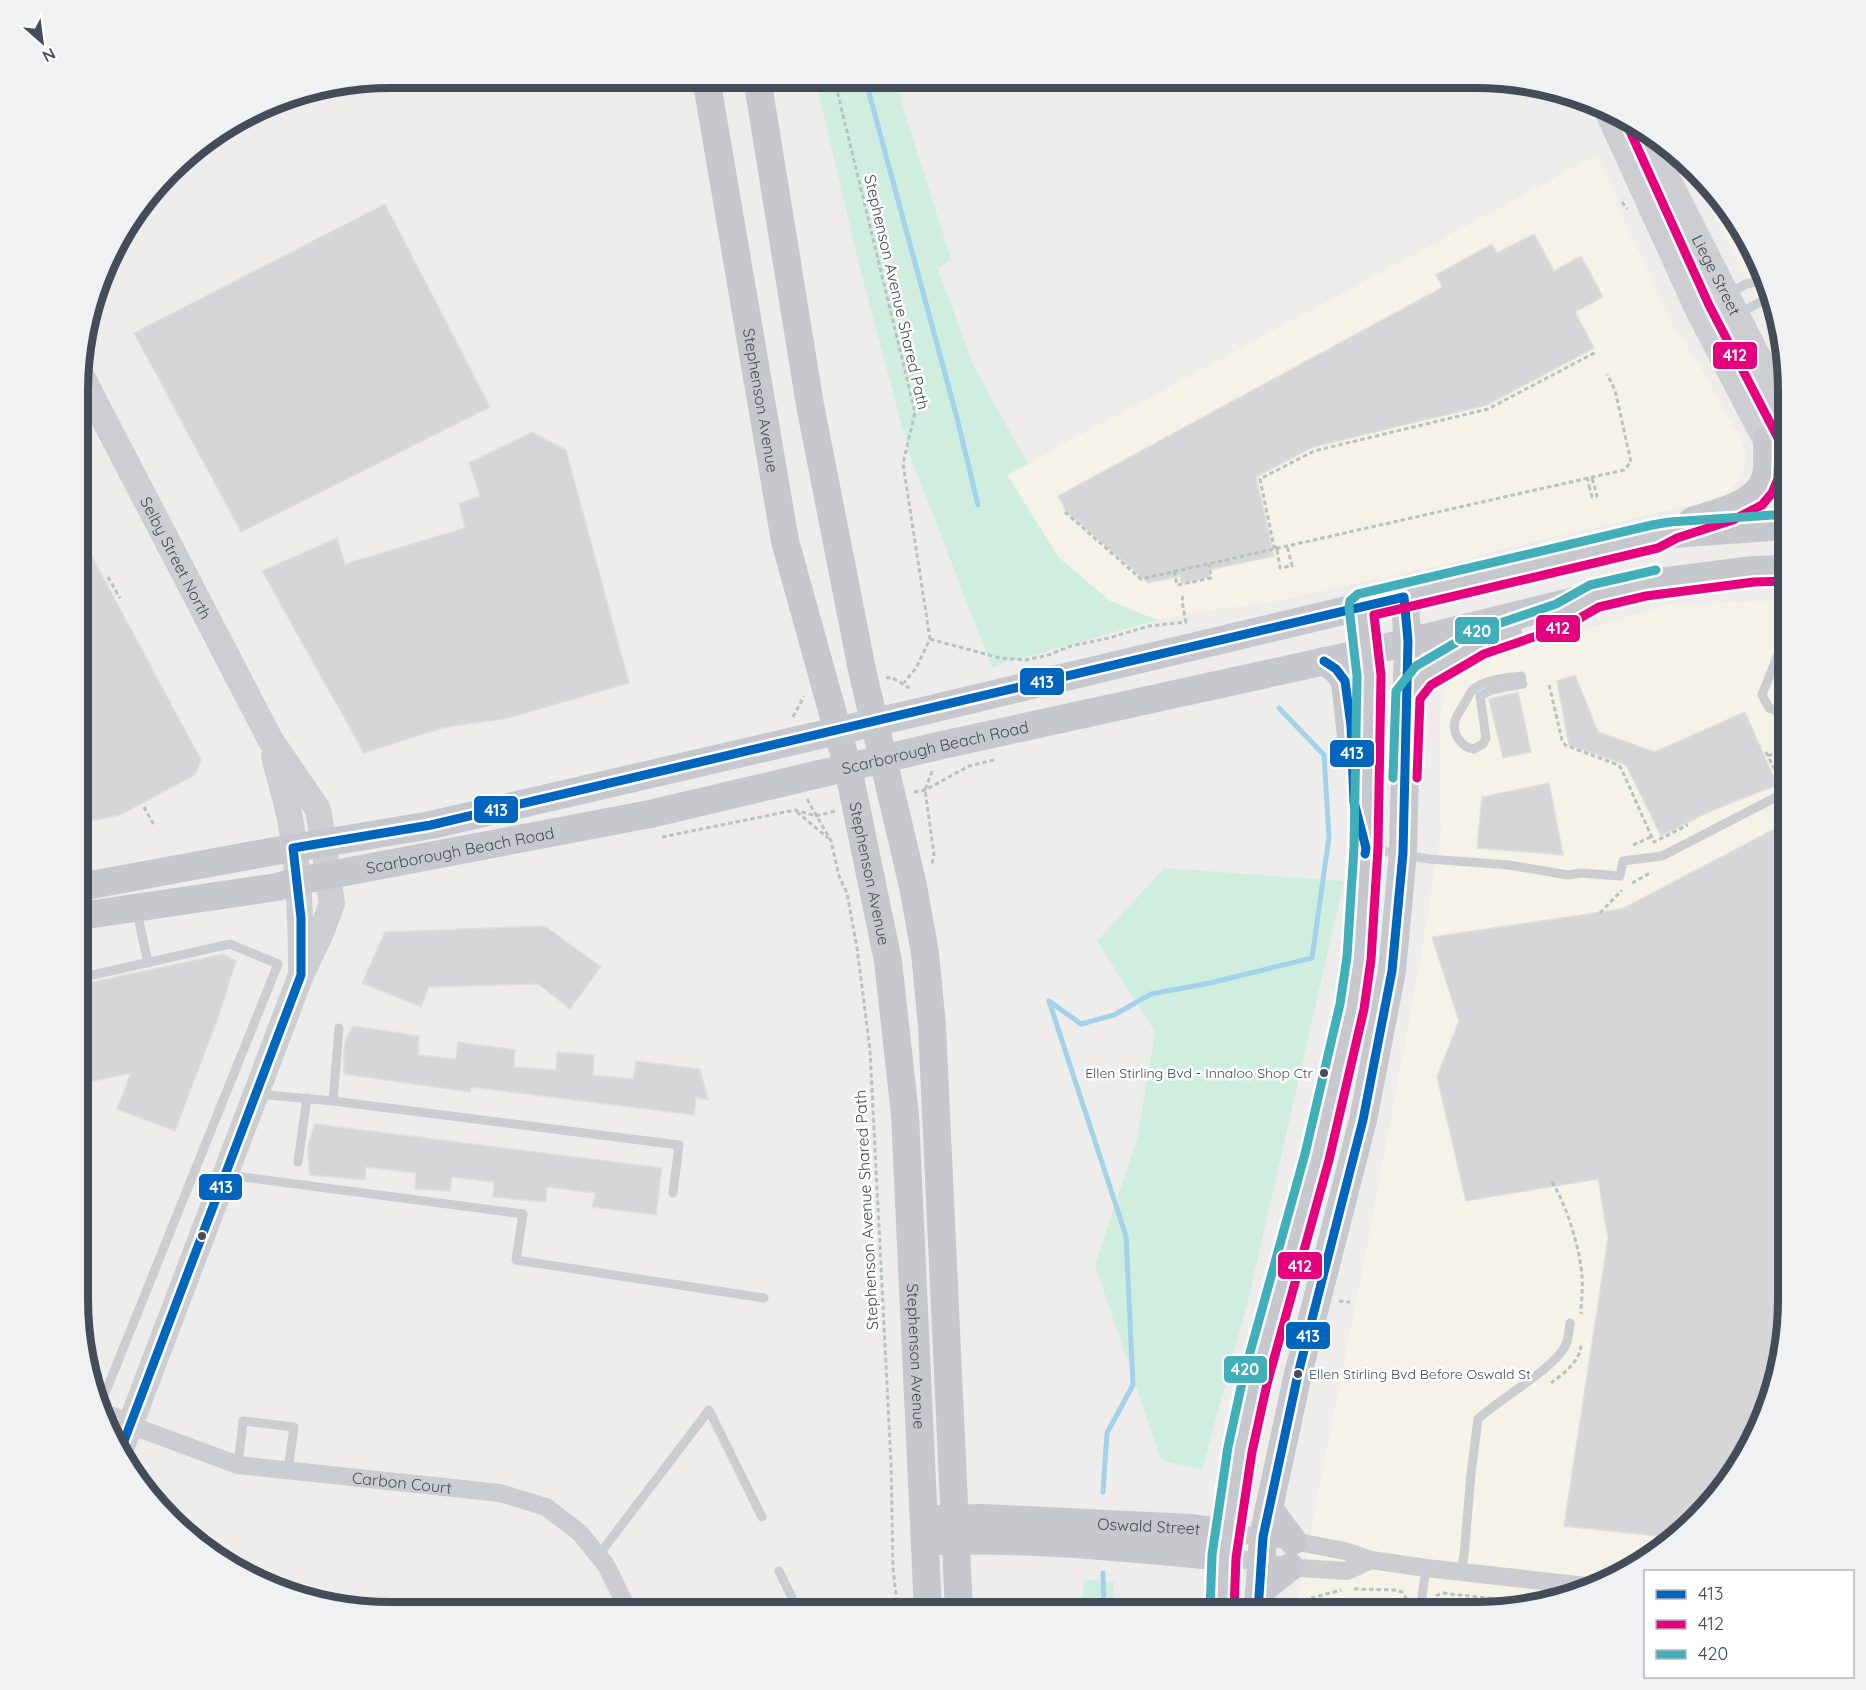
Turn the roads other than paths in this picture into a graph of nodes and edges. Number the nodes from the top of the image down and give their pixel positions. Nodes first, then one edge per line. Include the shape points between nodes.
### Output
1 (708, 88) edge
2 (759, 88) edge
3 (1612, 122) edge
4 (1650, 144) edge
5 (1757, 282) edge
6 (1762, 298) edge
7 (1731, 304) junction
8 (1703, 320) junction
9 (88, 389) edge
10 (1778, 396) edge
11 (1767, 441) junction
12 (1778, 464) edge
13 (1778, 526) edge
14 (1654, 537) junction
15 (1778, 569) edge
16 (1404, 597) junction
17 (1595, 597) junction
18 (1362, 606) junction
19 (1408, 641) junction
20 (1367, 652) junction
21 (1778, 656) edge
22 (1324, 661) junction
23 (1522, 682) joint
24 (1408, 694) junction
25 (1778, 711) edge
26 (874, 722) junction
27 (838, 730) junction
28 (270, 739) junction
29 (883, 760) junction
30 (848, 768) junction
31 (1778, 795) edge
32 (323, 843) junction
33 (293, 848) junction
34 (1366, 848) junction
35 (1403, 853) junction
36 (328, 875) junction
37 (298, 881) junction
38 (88, 886) edge
39 (136, 907) junction
40 (88, 915) edge
41 (148, 963) junction
42 (302, 975) junction
43 (88, 976) edge
44 (339, 1028) dead end
45 (257, 1094) junction
46 (306, 1098) junction
47 (333, 1101) junction
48 (298, 1162) dead end
49 (226, 1174) junction
50 (673, 1193) dead end
51 (764, 1298) dead end
52 (1570, 1323) dead end
53 (104, 1393) edge
54 (114, 1419) edge
55 (127, 1431) edge
56 (238, 1466) junction
57 (288, 1471) junction
58 (1269, 1509) junction
59 (762, 1517) dead end
60 (955, 1530) junction
61 (923, 1531) junction
62 (1226, 1545) junction
63 (1262, 1550) junction
64 (1292, 1554) junction
65 (598, 1556) junction
66 (1371, 1560) junction
67 (1426, 1568) junction
68 (779, 1571) dead end
69 (1460, 1572) junction
70 (1573, 1585) edge
71 (624, 1602) edge
72 (794, 1602) edge
73 (927, 1602) edge
74 (959, 1602) edge
75 (1223, 1602) edge
76 (1259, 1602) edge
77 (1421, 1602) edge

1 - 27 main road, Stephenson Avenue via 785,541
2 - 26 main road, Stephenson Avenue via 812,417
3 - 8 main road, Liege Street
4 - 7 main road, Liege Street
5 - 7 lane via 1746,284
6 - 7 lane
7 - 8 lane
7 - 8 lane
7 - 10 main road, Liege Street
8 - 11 main road, Liege Street
9 - 28 main road, Selby Street North
11 - 12 main road, Liege Street
11 - 14 main road via 1766,476 1754,496
13 - 14 main road, Scarborough Beach Road
14 - 16 main road, Scarborough Beach Road
15 - 17 main road, Scarborough Beach Road via 1644,584
16 - 18 main road, Scarborough Beach Road
16 - 19 main road
17 - 19 main road, Scarborough Beach Road
17 - 24 main road via 1561,615 1479,643 1423,676
18 - 20 main road
18 - 26 main road, Scarborough Beach Road
19 - 20 main road, Scarborough Beach Road
19 - 24 main road
20 - 22 main road, Scarborough Beach Road
20 - 34 main road
21 - 25 lane via 1762,695 1769,708
22 - 29 main road, Scarborough Beach Road
22 - 34 main road via 1345,681 1354,802
23 - 23 lane via 1521,676 1476,686 1455,721 1464,746 1478,748 1486,738 1480,696
24 - 35 main road
26 - 27 main road, Scarborough Beach Road
26 - 29 main road, Stephenson Avenue
27 - 30 main road, Stephenson Avenue
27 - 32 main road, Scarborough Beach Road via 431,825
28 - 32 main road, Selby Street North via 317,808
28 - 33 main road, Selby Street North
29 - 30 main road, Scarborough Beach Road
29 - 60 main road, Stephenson Avenue via 913,886 932,1026
30 - 36 main road, Scarborough Beach Road via 650,814
30 - 61 main road, Stephenson Avenue via 888,961 905,1115
31 - 35 lane via 1662,856 1623,861 1620,876 1568,875
32 - 33 main road, Scarborough Beach Road
32 - 36 main road, Selby Street North
33 - 37 main road, Selby Street North
33 - 38 main road, Scarborough Beach Road
34 - 35 lane
34 - 62 main road via 1352,1006 1317,1157 1255,1381
35 - 58 main road via 1392,971 1363,1120
36 - 37 main road, Scarborough Beach Road
36 - 42 main road, Selby Street North via 332,903
37 - 39 main road, Scarborough Beach Road
37 - 42 main road, Selby Street North
39 - 40 main road, Scarborough Beach Road
39 - 41 lane
41 - 43 lane
41 - 53 lane via 230,944 279,963
42 - 45 main road, Selby Street North
44 - 47 lane
45 - 46 lane
45 - 49 main road, Selby Street North
46 - 47 lane
46 - 48 lane
47 - 50 lane via 679,1145
49 - 51 lane via 523,1214 516,1260
49 - 55 main road, Selby Street North
52 - 69 lane via 1566,1346 1554,1361 1478,1419
54 - 55 lane
55 - 56 street, Carbon Court
56 - 57 street, Carbon Court
56 - 57 lane via 243,1421 294,1427
57 - 65 street, Carbon Court via 500,1493 546,1507 580,1533
58 - 63 main road
58 - 64 main road
59 - 65 lane via 709,1410
60 - 61 main road, Oswald Street
60 - 62 main road, Oswald Street via 983,1540
60 - 74 main road, Stephenson Avenue
61 - 73 main road, Stephenson Avenue
62 - 63 street, Oswald Street
62 - 63 street, Oswald Street
62 - 75 main road
63 - 64 street, Oswald Street
63 - 64 street, Oswald Street
63 - 76 main road
64 - 66 street, Oswald Street via 1346,1551
64 - 66 street, Oswald Street via 1347,1571
64 - 76 main road
65 - 71 street, Carbon Court
66 - 67 street, Oswald Street
67 - 69 street, Oswald Street
67 - 77 lane
68 - 72 lane
69 - 70 street, Oswald Street

